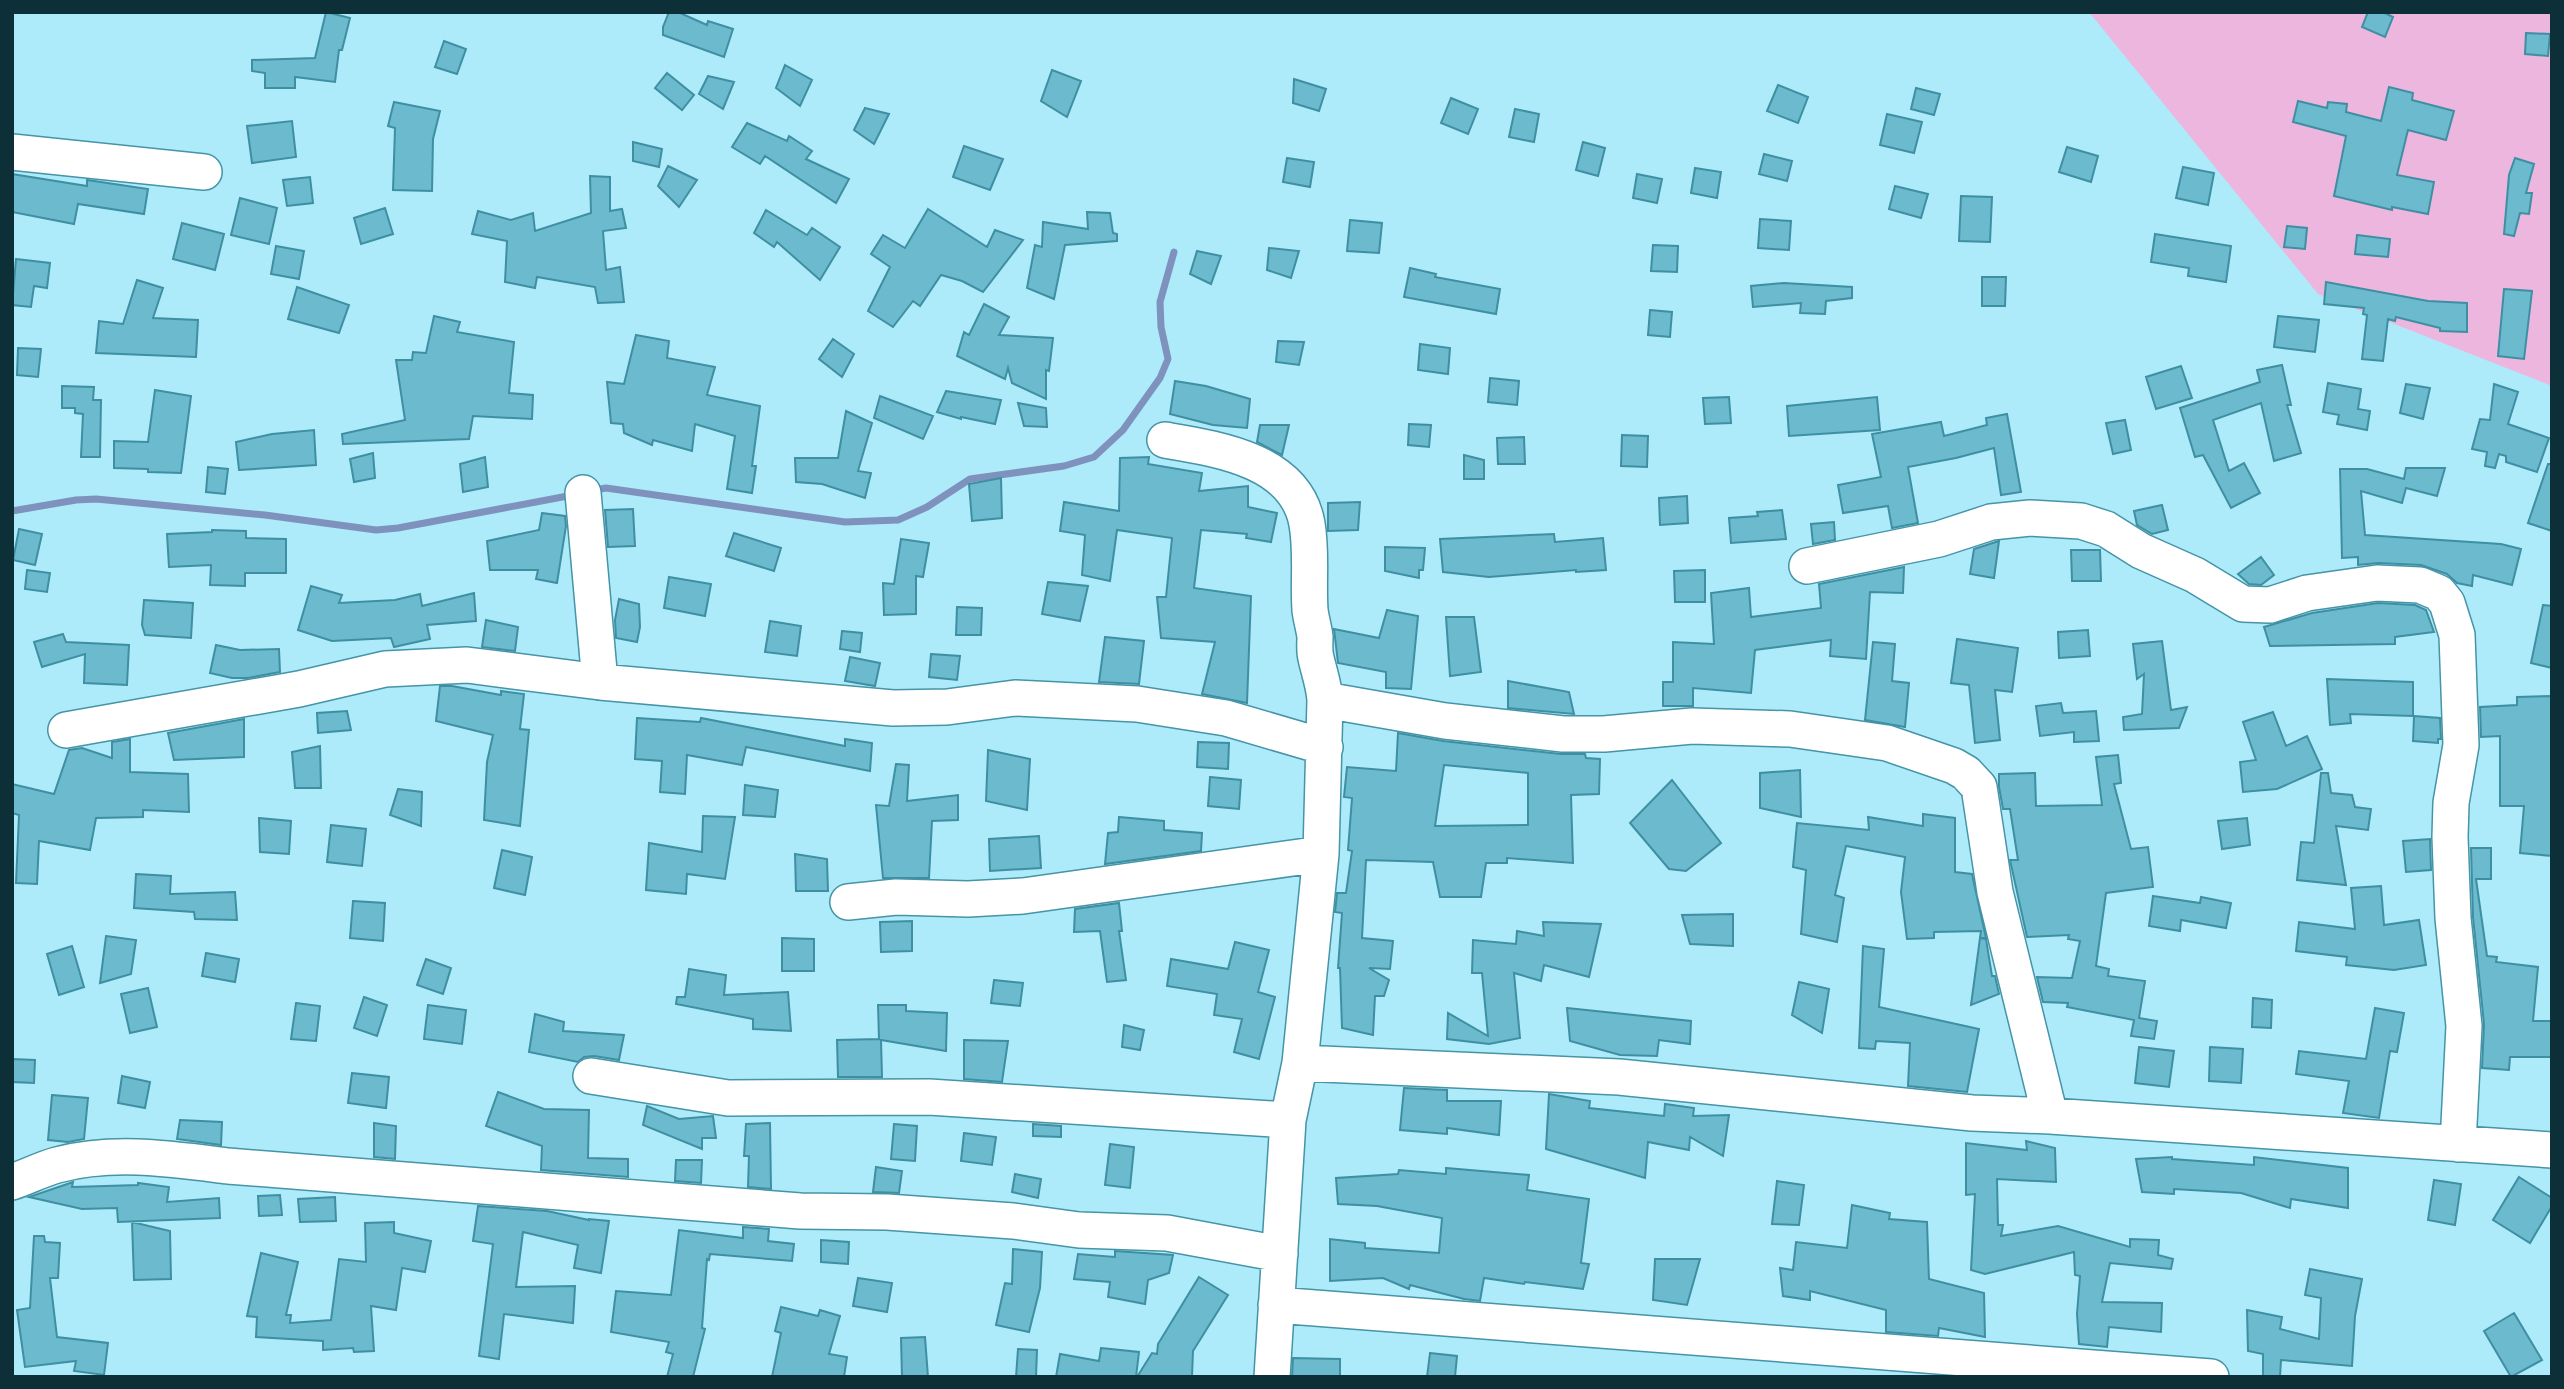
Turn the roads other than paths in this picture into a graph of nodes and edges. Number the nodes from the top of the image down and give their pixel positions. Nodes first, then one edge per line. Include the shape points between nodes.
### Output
1 (12, 152) edge
2 (204, 172) dead end
3 (1165, 440) dead end
4 (583, 493) dead end
5 (1807, 566) dead end
6 (600, 682) junction
7 (1325, 700) junction
8 (66, 730) dead end
9 (1325, 747) junction
10 (1321, 854) junction
11 (848, 902) dead end
12 (1300, 1063) junction
13 (591, 1076) dead end
14 (2050, 1116) junction
15 (1289, 1120) junction
16 (2458, 1144) junction
17 (2552, 1150) edge
18 (12, 1182) edge
19 (1280, 1254) junction
20 (1276, 1305) junction
21 (1272, 1377) edge
22 (2211, 1377) edge

1 - 2 street
3 - 7 street via 1214,449 1255,464 1278,475 1293,491 1307,523 1310,608
4 - 6 street
5 - 16 street via 1939,539 1991,522 2030,518 2081,521 2106,529 2243,604 2270,605 2307,593 2377,583 2420,585 2439,593 2457,635 2461,746 2450,837 2464,1027
6 - 8 street via 467,665 385,669
6 - 9 street via 893,708 1014,698 1137,704 1226,718
7 - 9 street
7 - 14 street via 1445,721 1563,734 1692,726 1790,729 1887,743 1954,766 1979,787 1995,892
9 - 10 street
10 - 11 street via 1023,896
10 - 12 street
12 - 14 street via 1619,1077 1972,1114
12 - 15 street
13 - 15 street via 727,1098 929,1097
14 - 16 street
15 - 19 street
16 - 17 street
18 - 19 street via 56,1165 96,1157 161,1157 800,1212 887,1212 1079,1230 1167,1233
19 - 20 street
20 - 21 street
20 - 22 street

